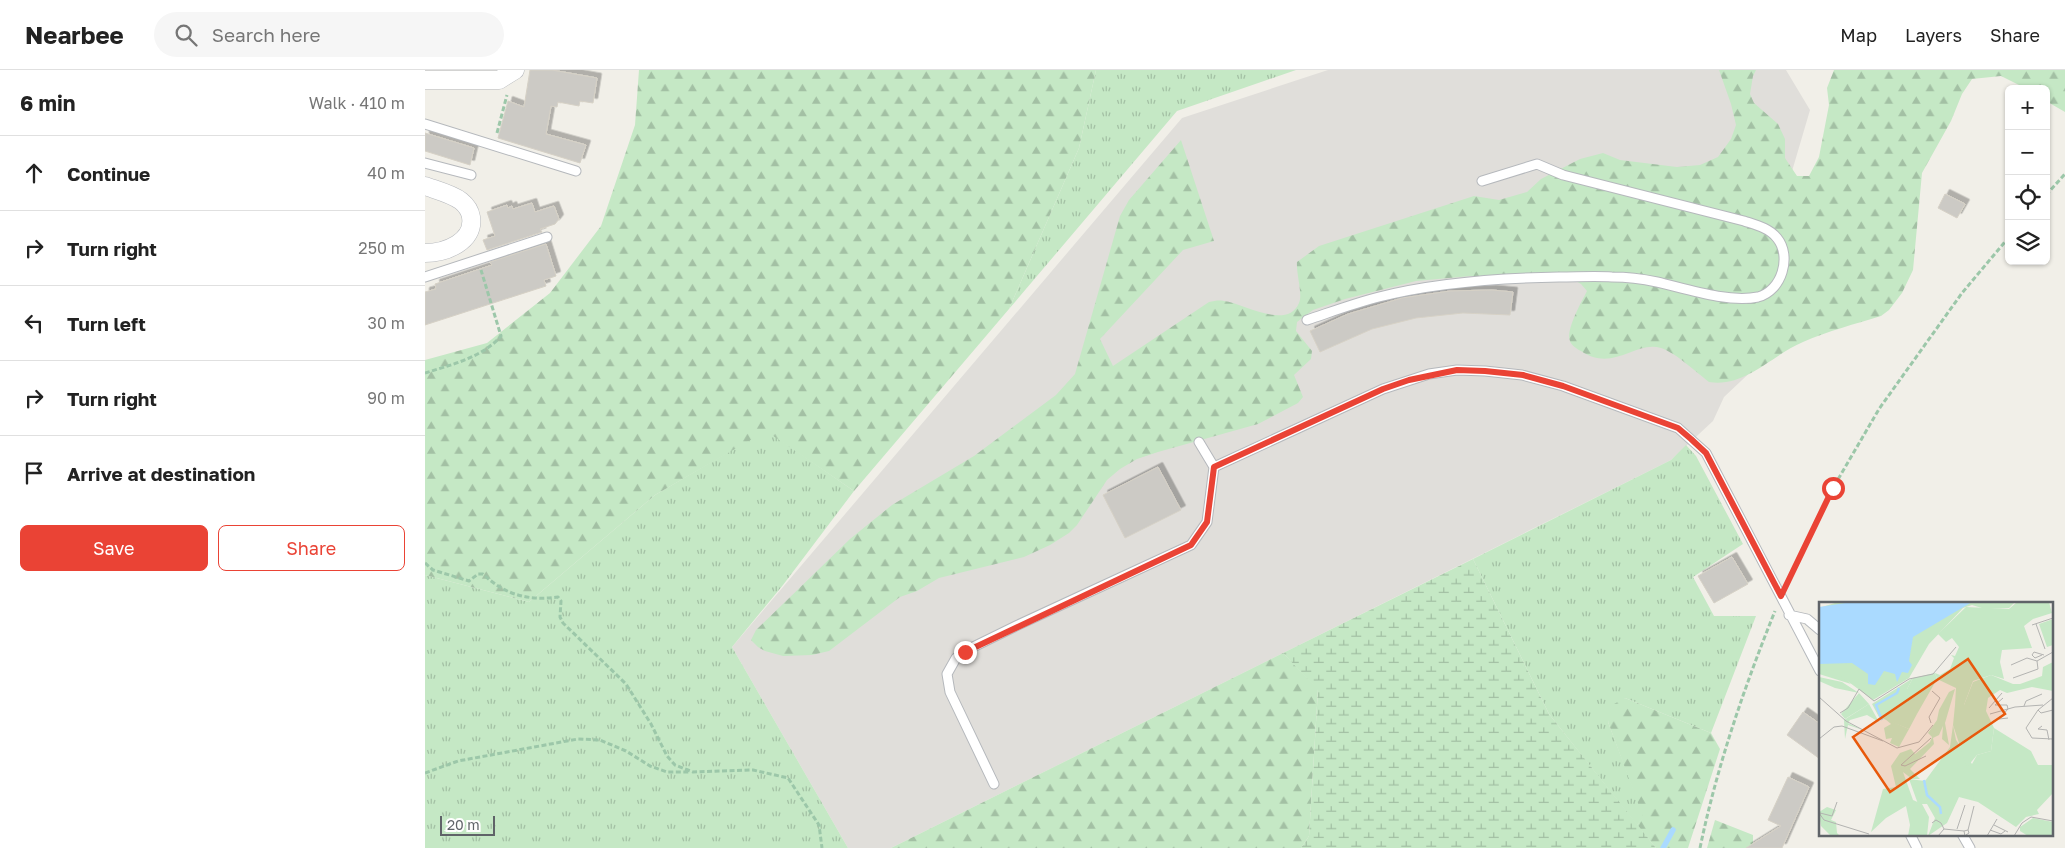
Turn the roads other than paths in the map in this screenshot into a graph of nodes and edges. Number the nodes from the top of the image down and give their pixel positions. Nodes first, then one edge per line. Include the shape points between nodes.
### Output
1 (510, 73) edge
2 (425, 80) edge
3 (425, 124) edge
4 (425, 163) edge
5 (576, 171) dead end
6 (471, 175) dead end
7 (1481, 181) dead end
8 (425, 186) edge
9 (547, 237) dead end
10 (425, 253) edge
11 (425, 277) edge
12 (1307, 320) dead end
13 (1199, 442) dead end
14 (1214, 467) junction
15 (1789, 615) junction
16 (1819, 629) edge
17 (1819, 669) edge
18 (994, 784) dead end
19 (1910, 836) edge
20 (1963, 836) edge
21 (1917, 848) edge
22 (1970, 848) edge

1 - 2 street via 499,80
3 - 5 lane
4 - 6 lane
7 - 12 lane via 1537,164 1563,175 1744,221 1771,232 1778,239 1783,248 1783,267 1775,286 1760,296 1750,298 1611,276 1497,280 1405,291
8 - 10 street via 461,201 470,211 472,224 465,238 450,248
9 - 11 lane
13 - 14 lane
14 - 15 lane via 1409,380 1457,370 1523,375 1563,386 1678,428 1691,439 1706,453
14 - 18 lane via 1207,522 1191,545 1018,625 956,658 947,674 950,692
15 - 16 lane via 1807,619
15 - 17 lane
19 - 21 lane
20 - 22 lane

